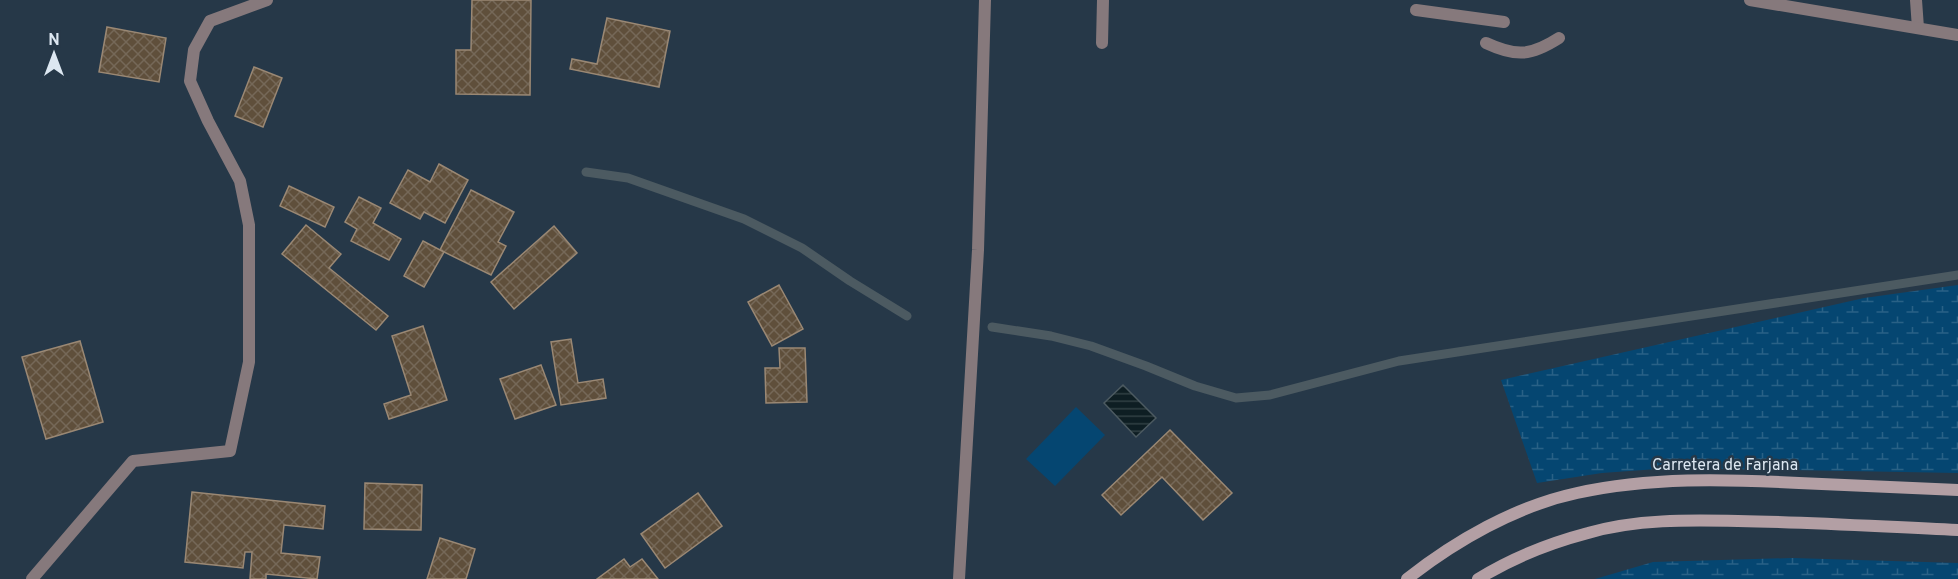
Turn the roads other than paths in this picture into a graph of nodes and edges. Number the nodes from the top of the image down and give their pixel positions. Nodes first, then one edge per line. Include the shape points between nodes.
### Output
1 (267, 0) edge
2 (986, 0) edge
3 (1103, 0) edge
4 (1750, 0) edge
5 (1916, 0) edge
6 (1416, 10) dead end
7 (1504, 22) dead end
8 (1918, 28) junction
9 (1958, 35) edge
10 (1559, 38) dead end
11 (1102, 43) dead end
12 (1486, 43) dead end
13 (1958, 490) edge
14 (1958, 530) edge
15 (32, 579) edge
16 (959, 579) edge
17 (1407, 579) edge
18 (1478, 579) edge

1 - 15 street via 210,21 194,50 190,81 240,181 249,225 249,362 230,451 133,461
2 - 16 street via 978,250
3 - 11 street
4 - 8 street
5 - 8 street
6 - 7 street
8 - 9 street
10 - 12 street via 1543,49 1523,53 1504,51
13 - 17 main road, Carretera de Farjana via 1704,480 1638,483 1575,493 1471,535
14 - 18 main road via 1778,522 1640,523 1589,532 1540,548

